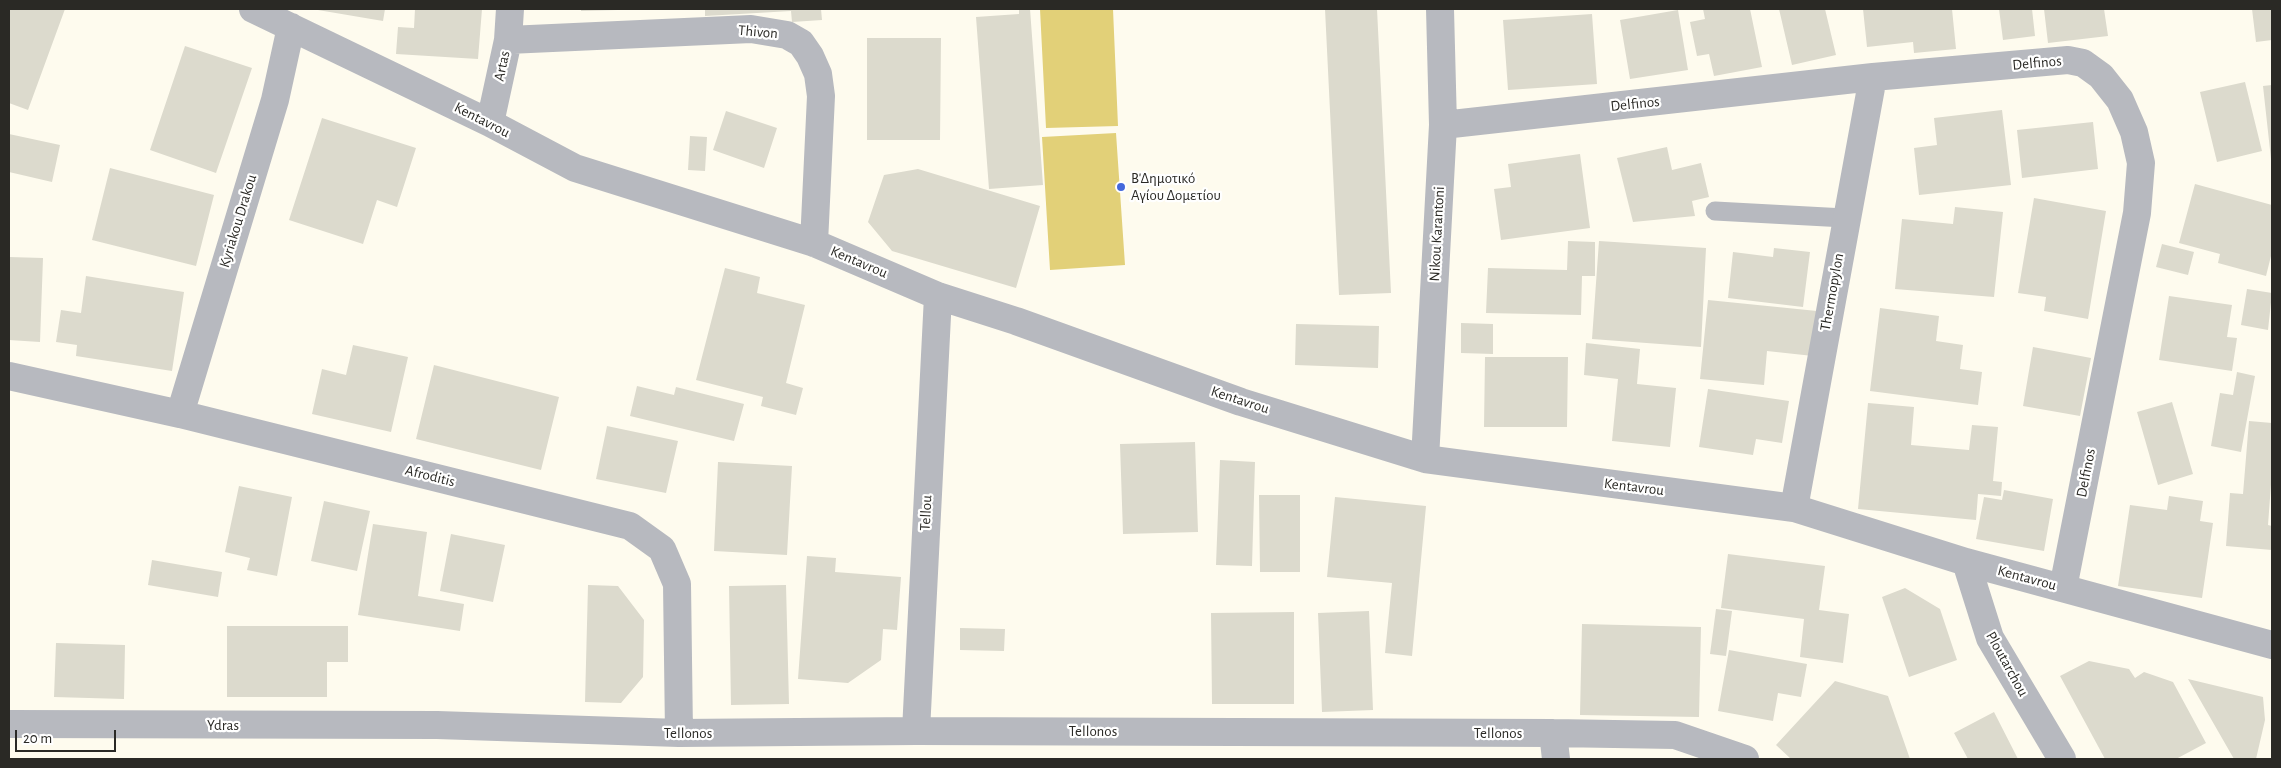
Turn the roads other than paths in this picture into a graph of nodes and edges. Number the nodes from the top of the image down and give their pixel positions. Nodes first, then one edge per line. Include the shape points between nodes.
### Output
1 (253, 9) edge
2 (510, 9) edge
3 (1440, 9) edge
4 (291, 27) junction
5 (508, 40) junction
6 (1873, 77) junction
7 (490, 123) junction
8 (1443, 125) junction
9 (1716, 211) dead end
10 (1845, 218) junction
11 (814, 243) junction
12 (938, 296) junction
13 (9, 376) edge
14 (180, 414) junction
15 (1425, 458) junction
16 (1794, 508) junction
17 (1966, 562) junction
18 (2063, 588) junction
19 (2272, 645) edge
20 (9, 724) edge
21 (437, 725) joint
22 (916, 731) junction
23 (678, 733) junction
24 (1553, 733) junction
25 (1556, 759) edge
26 (1745, 759) edge
27 (2062, 759) edge

1 - 4 street, Kentavrou
2 - 5 street, Artas
3 - 8 street, Nikou Karantoni
4 - 7 street, Kentavrou
4 - 14 street, Kyriakou Drakou via 275,100
5 - 7 street, Artas
5 - 11 street, Thivon via 751,29 787,35 801,43 818,74 821,96
6 - 8 street, Delfinos
6 - 10 street, Thermopylon
6 - 18 street, Delfinos via 2068,60 2083,63 2101,76 2120,100 2134,132 2141,163 2137,213
7 - 11 street, Kentavrou via 575,168
8 - 15 street, Nikou Karantoni
9 - 10 lane
10 - 16 street, Thermopylon
11 - 12 street, Kentavrou
12 - 15 street, Kentavrou via 1241,402
12 - 22 street, Tellou
13 - 14 street, Afroditis
14 - 23 street, Afroditis via 630,526 662,549 676,584
15 - 16 street, Kentavrou
16 - 17 street, Kentavrou
17 - 18 street, Kentavrou
17 - 27 street, Ploutarchou via 1990,638
18 - 19 street, Kentavrou
20 - 21 street, Ydras
21 - 23 street, Tellonos
22 - 23 street, Tellonos
22 - 24 street, Tellonos
24 - 25 street
24 - 26 street, Tellonos via 1675,735

